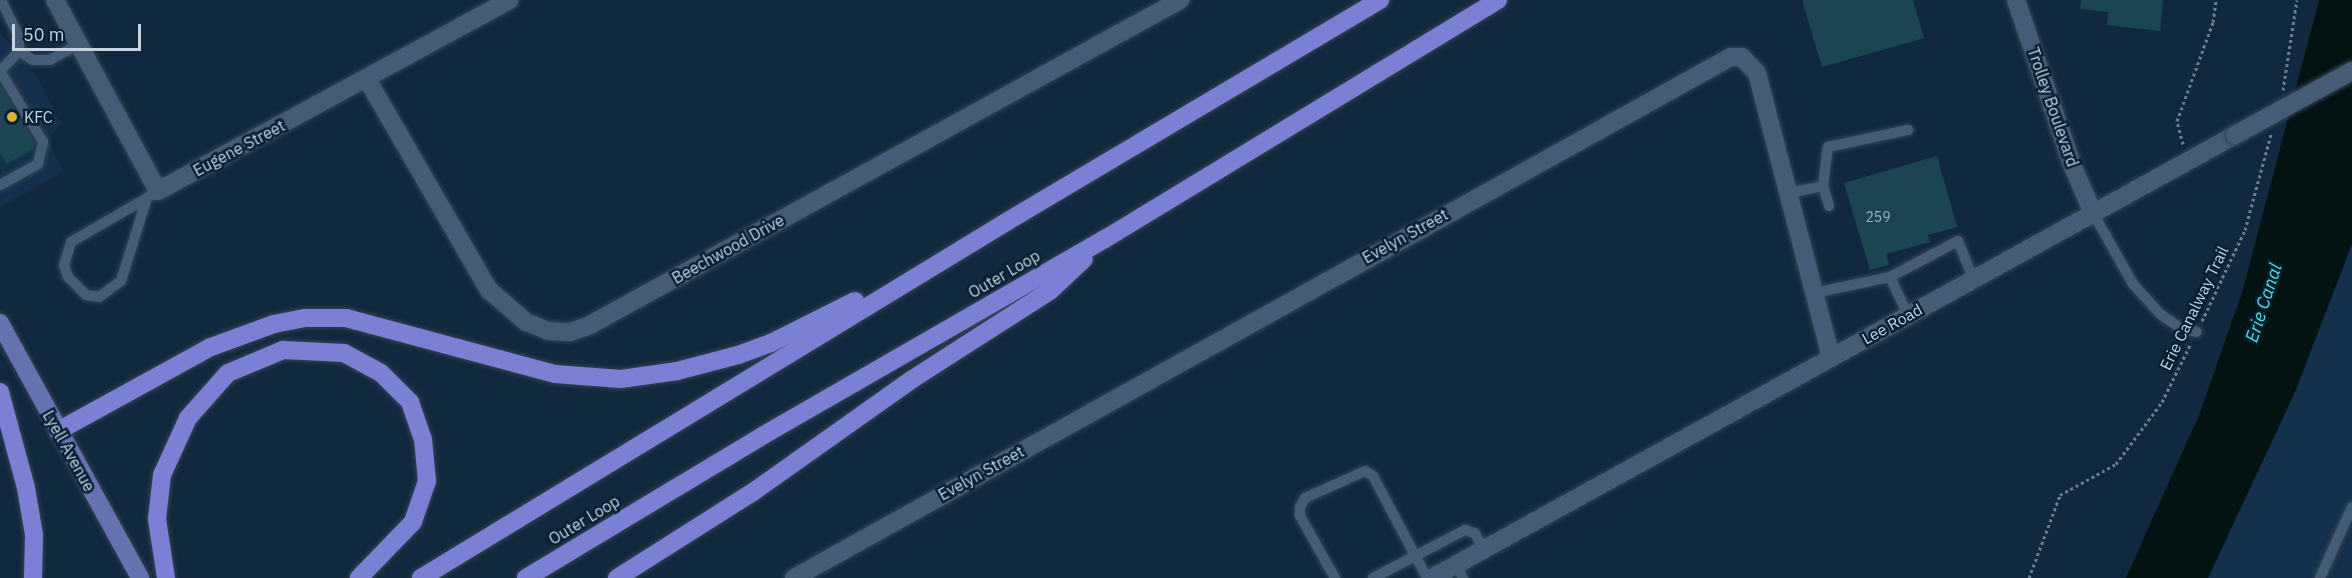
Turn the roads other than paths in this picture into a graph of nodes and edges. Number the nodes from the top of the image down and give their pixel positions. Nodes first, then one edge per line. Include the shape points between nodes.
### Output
1 (1, 0) edge
2 (55, 0) edge
3 (510, 0) edge
4 (1180, 0) edge
5 (1380, 0) edge
6 (1498, 0) edge
7 (2016, 0) edge
8 (79, 44) junction
9 (19, 51) junction
10 (2352, 71) edge
11 (367, 79) junction
12 (1908, 130) dead end
13 (0, 185) edge
14 (1823, 186) junction
15 (1788, 193) junction
16 (152, 194) junction
17 (1829, 206) dead end
18 (2094, 213) junction
19 (1008, 221) junction
20 (1105, 239) junction
21 (1890, 277) junction
22 (1973, 278) junction
23 (1814, 293) junction
24 (1908, 315) junction
25 (0, 323) edge
26 (2197, 332) road end
27 (1831, 358) junction
28 (0, 392) edge
29 (58, 431) junction
30 (2352, 507) edge
31 (1484, 550) junction
32 (1415, 555) junction
33 (1460, 572) edge
34 (33, 578) edge
35 (140, 578) edge
36 (166, 578) edge
37 (359, 578) edge
38 (421, 578) edge
39 (526, 578) edge
40 (617, 578) edge
41 (794, 578) edge
42 (1335, 578) edge
43 (1373, 578) edge
44 (1427, 578) edge
45 (1432, 578) edge
46 (2320, 578) edge

1 - 9 lane via 19,37
2 - 8 street
3 - 11 street, Eugene Street
4 - 11 street, Beechwood Drive via 590,325 570,332 548,331 526,322 489,290
5 - 19 highway
6 - 20 highway, Outer Loop
7 - 18 street, Trolley Boulevard via 2073,167
8 - 9 lane via 50,60 33,60
8 - 16 street
9 - 13 lane via 0,71 43,142 41,158 38,164
10 - 18 street, Lee Road, bridge
11 - 16 street, Eugene Street
12 - 14 lane via 1828,147
14 - 15 lane
14 - 17 lane
15 - 23 street, Evelyn Street
15 - 41 street, Evelyn Street via 1758,73 1742,57 1719,61
16 - 16 lane via 121,281 99,297 86,296 68,277 64,265 71,242
18 - 22 street, Lee Road
18 - 26 lane via 2133,284 2160,314 2182,329
19 - 29 highway via 771,343 677,372 621,379 555,374 346,318 305,318 274,324 211,347
19 - 38 highway
20 - 39 highway, Outer Loop via 762,436
20 - 40 highway via 1051,290 911,380 753,492
21 - 22 lane via 1958,241
21 - 23 lane
21 - 24 lane
22 - 24 street, Lee Road
23 - 27 street, Evelyn Street
24 - 27 street, Lee Road
25 - 29 main road, Lyell Avenue
27 - 31 street, Lee Road
28 - 34 highway via 26,488 34,535
29 - 35 main road, Lyell Avenue
30 - 46 lane
31 - 32 lane via 1470,530
31 - 33 street, Lee Road
32 - 42 lane via 1373,476 1365,471 1305,498 1300,507 1300,516
32 - 43 lane
32 - 44 lane
33 - 45 street, Lee Road
36 - 37 highway via 157,519 162,475 188,418 228,373 283,350 344,352 381,373 410,402 423,439 427,481 413,522

